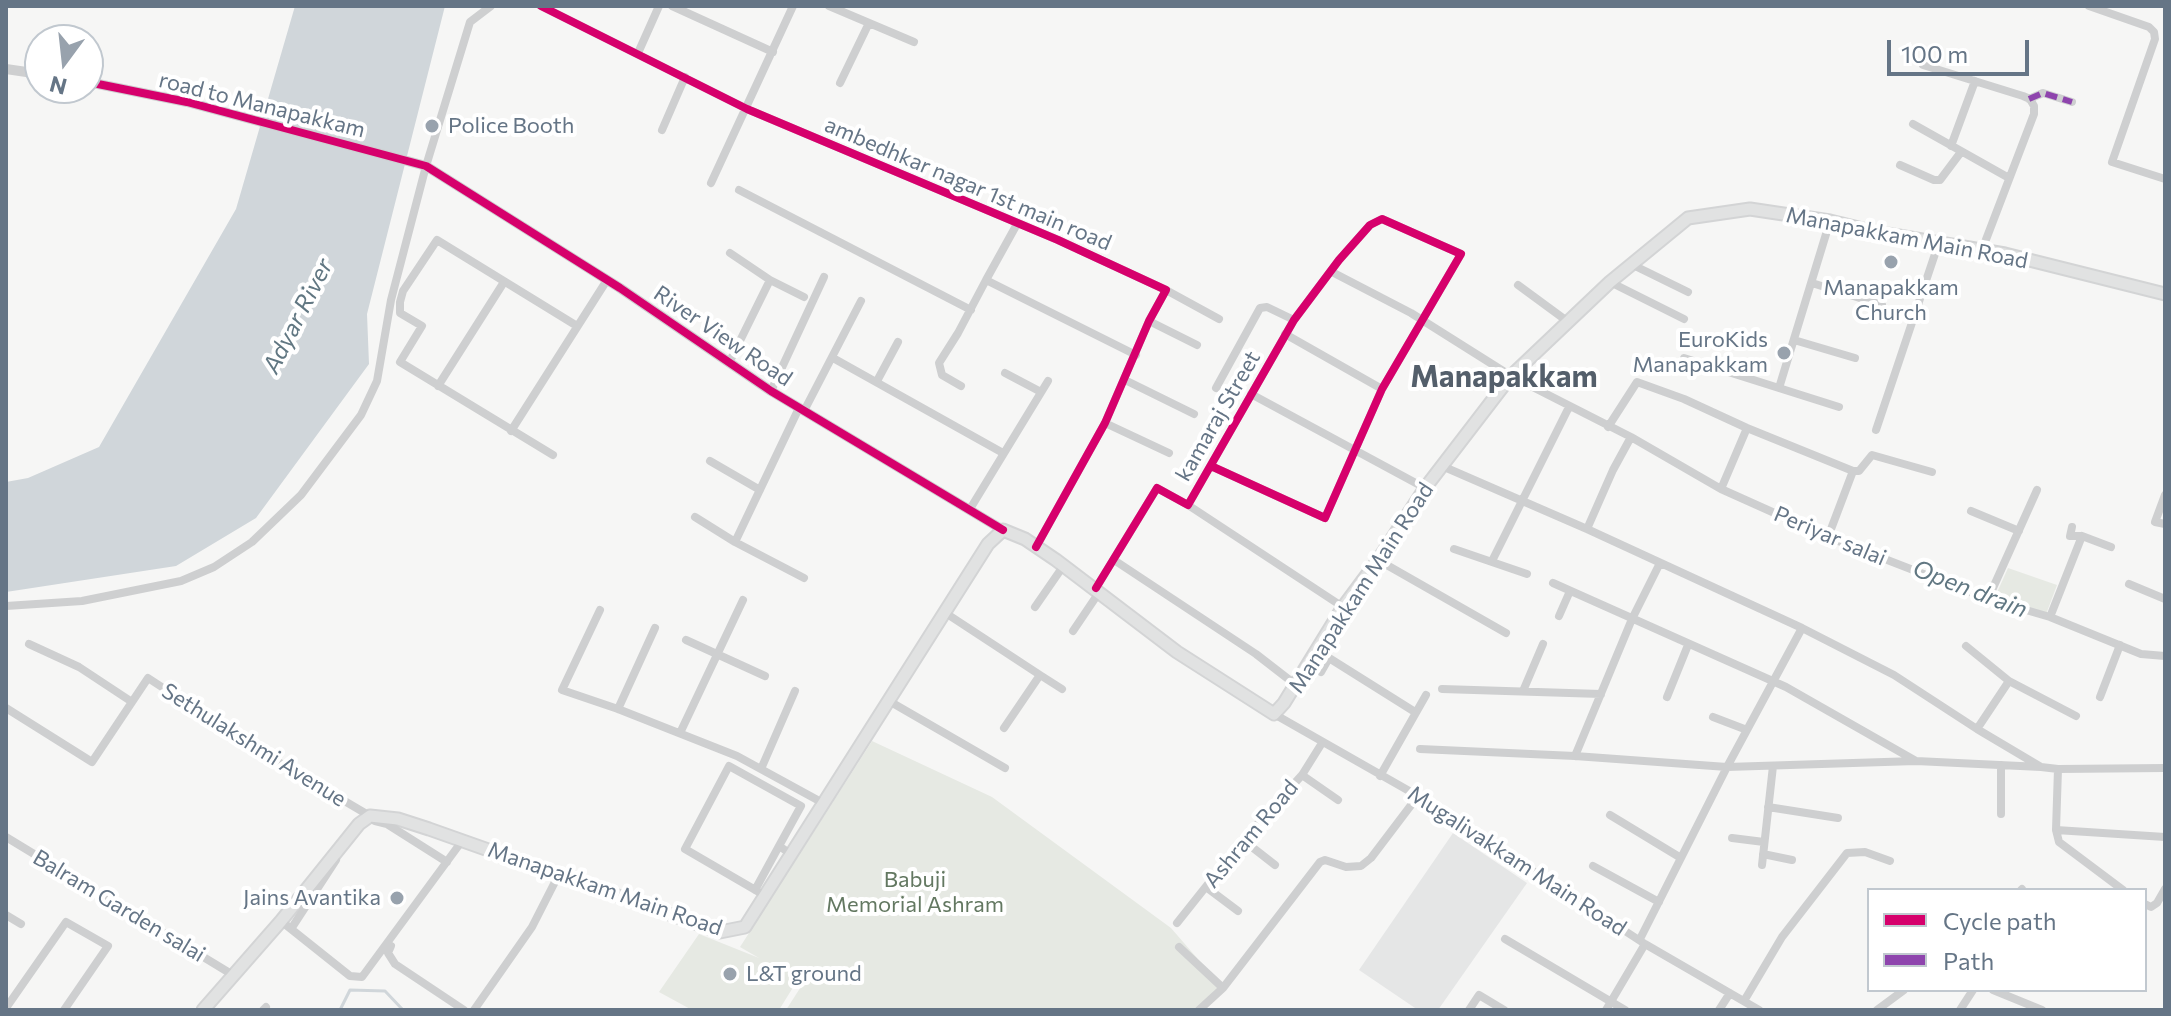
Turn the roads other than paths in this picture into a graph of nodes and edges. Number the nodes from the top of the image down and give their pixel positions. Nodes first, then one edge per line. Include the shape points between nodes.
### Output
1 (474, 6) edge
2 (491, 6) edge
3 (541, 6) edge
4 (659, 6) edge
5 (672, 6) edge
6 (793, 6) edge
7 (829, 6) edge
8 (2089, 6) edge
9 (470, 22) junction
10 (869, 23) junction
11 (914, 42) dead end
12 (773, 52) junction
13 (638, 53) junction
14 (1923, 65) dead end
15 (685, 77) junction
16 (1975, 81) junction
17 (840, 83) dead end
18 (104, 85) edge
19 (2029, 99) junction
20 (2072, 102) dead end
21 (747, 109) junction
22 (1913, 124) dead end
23 (662, 130) dead end
24 (1951, 146) junction
25 (1961, 152) junction
26 (1900, 165) dead end
27 (426, 166) junction
28 (2009, 178) junction
29 (2165, 179) edge
30 (711, 183) dead end
31 (739, 190) dead end
32 (1830, 221) junction
33 (1017, 224) junction
34 (1939, 242) junction
35 (1982, 250) junction
36 (730, 253) dead end
37 (1633, 265) junction
38 (1332, 272) junction
39 (824, 277) dead end
40 (607, 280) junction
41 (770, 280) junction
42 (986, 280) junction
43 (504, 282) junction
44 (1610, 282) junction
45 (1812, 283) junction
46 (1518, 285) dead end
47 (1166, 290) junction
48 (2164, 290) edge
49 (1688, 292) dead end
50 (804, 297) dead end
51 (861, 301) dead end
52 (1882, 305) dead end
53 (971, 310) junction
54 (1219, 319) dead end
55 (1684, 319) dead end
56 (1294, 320) junction
57 (1149, 321) junction
58 (1423, 321) junction
59 (1567, 321) junction
60 (577, 326) junction
61 (1285, 334) junction
62 (1794, 340) junction
63 (898, 342) dead end
64 (1197, 345) dead end
65 (1136, 355) junction
66 (833, 358) junction
67 (1684, 358) dead end
68 (1855, 358) dead end
69 (729, 363) junction
70 (1005, 373) dead end
71 (1511, 376) junction
72 (1125, 380) junction
73 (877, 381) junction
74 (1048, 381) dead end
75 (438, 386) junction
76 (961, 386) dead end
77 (1216, 388) dead end
78 (1779, 388) junction
79 (1382, 389) junction
80 (771, 391) junction
81 (1041, 392) junction
82 (1251, 394) junction
83 (1569, 407) junction
84 (1839, 407) dead end
85 (802, 410) junction
86 (1194, 414) dead end
87 (1105, 423) junction
88 (1608, 427) junction
89 (1747, 428) junction
90 (1876, 430) dead end
91 (511, 431) junction
92 (1631, 437) junction
93 (1355, 451) junction
94 (1003, 453) junction
95 (1169, 453) dead end
96 (553, 455) dead end
97 (710, 461) dead end
98 (1211, 466) junction
99 (1442, 466) junction
100 (1853, 471) junction
101 (1932, 472) dead end
102 (1425, 488) junction
103 (1721, 489) junction
104 (760, 490) junction
105 (2037, 490) dead end
106 (2165, 495) edge
107 (1523, 501) junction
108 (1188, 505) junction
109 (970, 509) junction
110 (1971, 511) dead end
111 (695, 517) dead end
112 (2165, 524) edge
113 (2072, 527) dead end
114 (1587, 529) junction
115 (1003, 530) junction
116 (2019, 531) junction
117 (2082, 536) junction
118 (1828, 537) junction
119 (735, 542) junction
120 (1036, 547) junction
121 (2111, 547) dead end
122 (1454, 549) dead end
123 (1114, 560) junction
124 (1378, 560) junction
125 (1492, 561) junction
126 (1660, 563) junction
127 (1064, 565) junction
128 (1527, 574) dead end
129 (804, 578) dead end
130 (1553, 583) dead end
131 (2129, 584) dead end
132 (1098, 590) junction
133 (1570, 591) junction
134 (1988, 599) junction
135 (2165, 599) edge
136 (743, 600) dead end
137 (6, 606) edge
138 (1035, 607) dead end
139 (1343, 607) junction
140 (600, 610) dead end
141 (944, 612) junction
142 (1559, 616) dead end
143 (2050, 617) junction
144 (1632, 619) junction
145 (655, 628) dead end
146 (1802, 628) junction
147 (1073, 631) dead end
148 (1506, 633) dead end
149 (686, 640) dead end
150 (29, 644) dead end
151 (1543, 644) dead end
152 (1688, 645) junction
153 (2120, 645) junction
154 (1966, 646) dead end
155 (717, 655) junction
156 (2165, 656) edge
157 (1309, 663) junction
158 (1040, 675) junction
159 (765, 676) dead end
160 (2009, 681) junction
161 (1772, 682) junction
162 (1296, 685) junction
163 (1062, 689) dead end
164 (1442, 689) dead end
165 (795, 691) dead end
166 (1523, 691) junction
167 (1601, 694) junction
168 (1426, 695) dead end
169 (1667, 697) dead end
170 (2100, 697) dead end
171 (889, 701) junction
172 (132, 702) junction
173 (6, 708) edge
174 (618, 709) junction
175 (1415, 712) junction
176 (1274, 714) junction
177 (2076, 716) dead end
178 (1713, 717) dead end
179 (1004, 728) dead end
180 (1977, 729) junction
181 (1747, 730) junction
182 (680, 733) junction
183 (1322, 743) junction
184 (1420, 749) dead end
185 (1575, 756) junction
186 (1916, 761) junction
187 (2001, 765) junction
188 (1773, 766) junction
189 (1727, 767) junction
190 (2041, 767) junction
191 (1005, 768) dead end
192 (2165, 768) edge
193 (761, 769) junction
194 (2058, 769) junction
195 (1302, 775) junction
196 (1380, 776) junction
197 (1418, 796) junction
198 (1338, 800) dead end
199 (823, 803) junction
200 (1768, 807) junction
201 (2001, 814) dead end
202 (1610, 815) dead end
203 (370, 816) junction
204 (1838, 818) dead end
205 (2056, 830) junction
206 (6, 837) edge
207 (2165, 837) edge
208 (1732, 838) dead end
209 (1243, 840) junction
210 (465, 842) junction
211 (1764, 842) junction
212 (779, 846) junction
213 (791, 854) junction
214 (1763, 854) junction
215 (1681, 858) junction
216 (1792, 860) dead end
217 (1890, 861) dead end
218 (447, 862) junction
219 (1275, 865) dead end
220 (1762, 865) dead end
221 (1593, 866) dead end
222 (559, 874) junction
223 (1206, 887) junction
224 (2120, 888) edge
225 (2165, 889) edge
226 (760, 892) junction
227 (1659, 902) junction
228 (2147, 905) edge
229 (1238, 911) dead end
230 (6, 915) edge
231 (281, 921) junction
232 (1177, 923) dead end
233 (21, 924) dead end
234 (291, 929) junction
235 (1505, 939) dead end
236 (1642, 941) junction
237 (1179, 947) dead end
238 (233, 975) junction
239 (1223, 988) junction
240 (1901, 992) edge
241 (1972, 992) edge
242 (1998, 992) edge
243 (1730, 993) junction
244 (1744, 1001) junction
245 (1608, 1006) edge
246 (6, 1008) edge
247 (209, 1009) edge
248 (64, 1010) edge
249 (464, 1010) edge
250 (474, 1010) edge
251 (1199, 1010) edge
252 (1469, 1010) edge
253 (1504, 1010) edge
254 (1625, 1010) edge
255 (1719, 1010) edge
256 (1759, 1010) edge
257 (1877, 1010) edge
258 (1960, 1010) edge
259 (2042, 1010) edge

1 - 9 street
2 - 9 street
3 - 13 street, ambedhkar nagar 1st main road
4 - 13 street
5 - 12 street
6 - 12 street
7 - 10 street
8 - 29 street via 2154,32 2112,162
9 - 27 street
10 - 11 street
10 - 17 street
12 - 21 street
13 - 15 street, ambedhkar nagar 1st main road
14 - 16 street
15 - 21 street, ambedhkar nagar 1st main road
15 - 23 street
16 - 19 street
16 - 24 street
18 - 27 street, road to Manapakkam
19 - 20 street via 2043,93
19 - 28 street via 2034,114
21 - 30 street
21 - 33 street, ambedhkar nagar 1st main road
22 - 24 street
24 - 25 street
25 - 26 street via 1940,180
25 - 28 street
27 - 40 street, River View Road
27 - 137 street via 391,300 377,381 361,415 301,495 252,542 181,581 82,601
28 - 35 street
31 - 53 street
32 - 34 main road, Manapakkam Main Road
32 - 37 main road, Manapakkam Main Road via 1750,209 1688,218
32 - 45 street
33 - 42 street
33 - 47 street, ambedhkar nagar 1st main road
34 - 35 main road, Manapakkam Main Road
34 - 90 street
35 - 48 main road, Manapakkam Main Road
36 - 41 street
37 - 44 main road, Manapakkam Main Road
37 - 49 street
38 - 56 street, kamaraj Street
38 - 58 street, Periyar salai
38 - 58 street, kamaraj Street via 1370,225 1382,219 1461,254
39 - 80 street
40 - 60 street
40 - 69 street, River View Road
41 - 50 street
41 - 69 street
42 - 53 street
42 - 65 street
43 - 60 street
43 - 75 street
43 - 75 street via 437,240 403,291 400,313 422,326 400,362
44 - 55 street
44 - 59 main road, Manapakkam Main Road
45 - 52 street
45 - 62 street
46 - 59 street
47 - 54 street, ambedhkar nagar 1st main road
47 - 57 street
51 - 66 street
53 - 76 street via 939,363 942,375
56 - 61 street, kamaraj Street
56 - 77 street via 1260,308
57 - 64 street
57 - 65 street
58 - 71 street, Periyar salai
58 - 79 street
59 - 71 main road, Manapakkam Main Road
60 - 91 street
61 - 79 street
61 - 82 street, kamaraj Street
62 - 68 street
62 - 78 street
63 - 73 street
65 - 72 street
66 - 73 street
66 - 85 street
67 - 78 street
69 - 80 street, River View Road
70 - 81 street
71 - 83 street, Periyar salai
71 - 99 main road, Manapakkam Main Road
72 - 86 street
72 - 87 street
73 - 94 street
74 - 81 street
75 - 91 street
78 - 84 street
79 - 93 street
80 - 85 street, River View Road
81 - 94 street
82 - 93 street
82 - 98 street, kamaraj Street
83 - 88 street, Periyar salai
83 - 107 street
85 - 104 street
85 - 109 street, River View Road
87 - 95 street
87 - 120 street
88 - 89 street via 1637,382
88 - 92 street, Periyar salai
89 - 100 street
89 - 103 street
91 - 96 street
92 - 103 street, Periyar salai
92 - 114 street
93 - 98 street via 1325,518
93 - 102 street
94 - 109 street
97 - 104 street
98 - 108 street, kamaraj Street
99 - 102 main road, Manapakkam Main Road
99 - 107 street
100 - 101 street via 1872,455
100 - 118 street
102 - 124 main road, Manapakkam Main Road
103 - 118 street, Periyar salai
104 - 119 street
105 - 116 street
106 - 112 street via 2155,522
107 - 114 street
107 - 125 street
108 - 123 street, kamaraj Street via 1157,488
108 - 139 street
109 - 115 street, River View Road
110 - 116 street
111 - 119 street
113 - 117 street via 2070,536
114 - 126 street
115 - 120 main road, Manapakkam Main Road
115 - 141 main road, Manapakkam Main Road
116 - 134 street
117 - 121 street
117 - 143 street
118 - 134 street, Periyar salai
119 - 129 street
120 - 127 main road, Manapakkam Main Road
122 - 125 street
123 - 132 street, kamaraj Street
123 - 162 street
124 - 139 main road, Manapakkam Main Road
124 - 148 street
125 - 128 street
126 - 144 street
126 - 146 street
127 - 132 main road, Manapakkam Main Road
127 - 138 street
130 - 133 street
131 - 135 street
132 - 147 street, kamaraj Street
132 - 176 main road, Manapakkam Main Road via 1177,652
133 - 142 street
133 - 144 street
134 - 143 street, Periyar salai
136 - 155 street
139 - 157 main road, Manapakkam Main Road
140 - 174 street via 562,690
141 - 158 street
141 - 171 main road, Manapakkam Main Road
143 - 153 street, Periyar salai
144 - 152 street
144 - 167 street
145 - 174 street
146 - 161 street
146 - 180 street via 1894,675
149 - 155 street
150 - 172 street via 79,667
151 - 166 street
152 - 161 street
152 - 169 street
153 - 156 street, Periyar salai
153 - 170 street
154 - 160 street
155 - 159 street
155 - 182 street
157 - 162 main road, Manapakkam Main Road
157 - 175 street via 1321,672 1329,658
158 - 163 street
158 - 179 street
160 - 177 street
160 - 180 street
161 - 181 street
161 - 186 street
162 - 176 main road, Manapakkam Main Road
164 - 166 street
165 - 193 street
166 - 167 street
167 - 185 street
168 - 175 street
171 - 191 street
171 - 199 main road, Manapakkam Main Road
172 - 173 street, Sethulakshmi Avenue via 92,762
172 - 203 street, Sethulakshmi Avenue via 148,678
174 - 182 street
175 - 196 street
176 - 183 street, Mugalivakkam Main Road
178 - 181 street
180 - 190 street
181 - 189 street
182 - 193 street
183 - 195 street, Ashram Road
183 - 196 street, Mugalivakkam Main Road
184 - 185 street
185 - 189 street
186 - 187 street
186 - 188 street
187 - 190 street
187 - 201 street
188 - 189 street
188 - 200 street
189 - 215 street
190 - 194 street
192 - 194 street
193 - 199 street
194 - 205 street
195 - 198 street
195 - 209 street, Ashram Road
196 - 197 street, Mugalivakkam Main Road
197 - 236 street, Mugalivakkam Main Road
197 - 239 street via 1361,866 1320,862
199 - 213 main road, Manapakkam Main Road
200 - 204 street
200 - 211 street
202 - 215 street
203 - 210 main road, Manapakkam Main Road via 398,819
203 - 231 main road
205 - 207 street
205 - 224 street via 2059,842
206 - 238 street, Balram Garden salai
208 - 211 street
209 - 219 street
209 - 223 street, Ashram Road
210 - 218 street
210 - 222 main road, Manapakkam Main Road
210 - 249 street via 388,953 395,964
211 - 214 street
212 - 213 street
212 - 226 street
212 - 226 street via 801,806 729,766 685,849
213 - 226 main road, Manapakkam Main Road
214 - 216 street
214 - 220 street
215 - 227 street
217 - 244 street via 1865,852 1847,853 1782,937
218 - 234 street via 387,824 369,821
218 - 234 street via 362,977 350,976
221 - 227 street
222 - 226 main road, Manapakkam Main Road via 720,932 745,927
222 - 250 street via 532,927
223 - 229 street
223 - 232 street, Ashram Road
225 - 228 street via 2157,903
227 - 236 street
230 - 233 street
231 - 234 street
231 - 238 main road
235 - 245 street
236 - 243 street, Mugalivakkam Main Road
236 - 245 street
237 - 239 street
238 - 247 main road
239 - 251 street
240 - 257 street
241 - 258 street
242 - 259 street
243 - 244 street, Mugalivakkam Main Road
243 - 255 street
244 - 256 street, Mugalivakkam Main Road
245 - 254 street
246 - 248 street via 66,922 108,946
252 - 253 street via 1479,995

